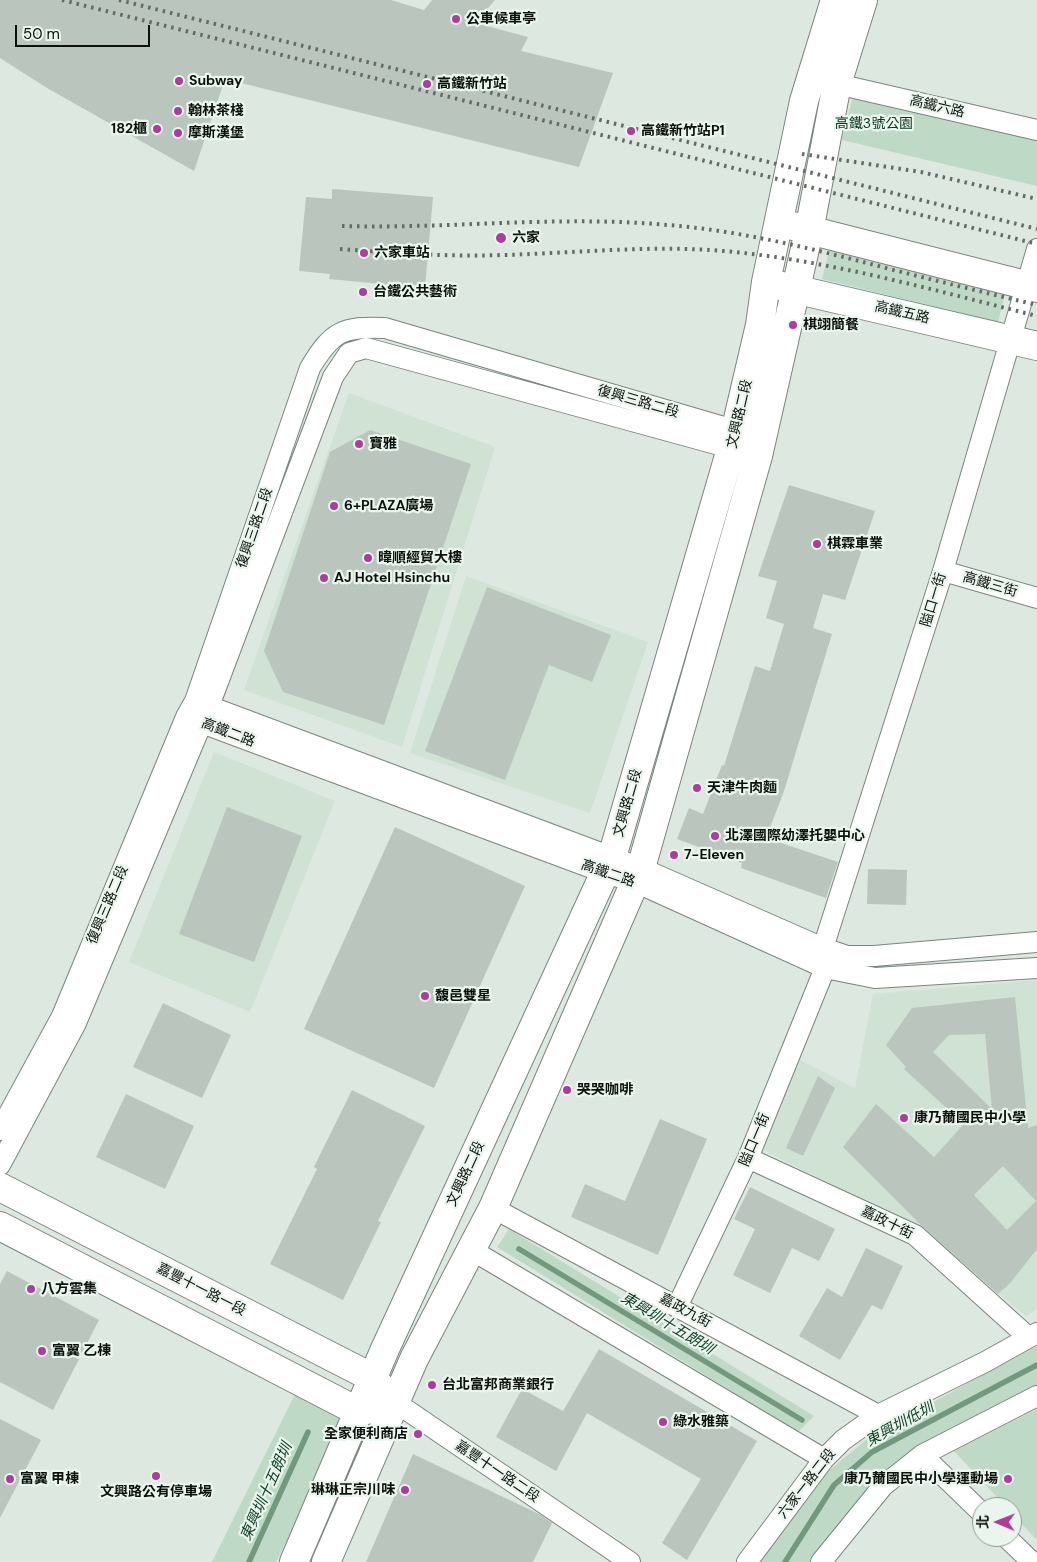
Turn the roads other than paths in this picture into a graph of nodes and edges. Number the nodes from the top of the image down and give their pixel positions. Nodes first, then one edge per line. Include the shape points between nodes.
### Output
1 (835, 0) edge
2 (863, 0) edge
3 (836, 84) junction
4 (1037, 130) edge
5 (779, 222) junction
6 (809, 232) junction
7 (1037, 249) edge
8 (766, 282) junction
9 (1031, 287) edge
10 (796, 288) junction
11 (1024, 343) edge
12 (733, 440) junction
13 (760, 447) junction
14 (943, 571) junction
15 (1037, 598) edge
16 (198, 712) junction
17 (609, 865) junction
18 (638, 875) junction
19 (1037, 942) edge
20 (823, 948) junction
21 (825, 968) junction
22 (1037, 968) edge
23 (0, 1130) edge
24 (748, 1158) junction
25 (0, 1165) edge
26 (0, 1187) edge
27 (493, 1208) junction
28 (0, 1226) edge
29 (470, 1249) junction
30 (678, 1307) junction
31 (1032, 1335) edge
32 (372, 1378) junction
33 (1037, 1396) edge
34 (395, 1402) junction
35 (359, 1412) junction
36 (878, 1415) junction
37 (922, 1455) junction
38 (824, 1459) junction
39 (972, 1504) edge
40 (1016, 1547) edge
41 (294, 1562) edge
42 (326, 1562) edge
43 (630, 1562) edge
44 (747, 1562) edge
45 (821, 1562) edge
46 (1032, 1562) edge

1 - 5 street, 文興路二段 via 804,101
2 - 3 street, 文興路二段
3 - 4 street, 高鐵六路
3 - 6 street, 文興路二段
5 - 6 street
5 - 8 street, 文興路二段
6 - 9 street
6 - 10 street, 文興路二段
7 - 9 street, 隘口一街
8 - 10 street, 高鐵五路
8 - 12 street, 文興路二段 via 760,325
9 - 11 street, 隘口一街
10 - 11 street, 高鐵五路
10 - 13 street, 文興路二段
11 - 14 street, 隘口一街
12 - 13 street, 復興三路二段
12 - 16 street, 復興三路二段 via 385,328 357,327 333,336 310,368
12 - 17 street, 文興路二段
13 - 18 street, 文興路二段
14 - 15 street, 高鐵三街
14 - 20 street, 隘口一街
16 - 17 street, 高鐵二路
16 - 23 street, 復興三路二段 via 62,1016
16 - 25 street, 復興三路二段 via 76,1023
17 - 18 street, 高鐵二路
17 - 32 street, 文興路二段
18 - 20 street, 高鐵二路
18 - 21 street, 高鐵二路
18 - 27 street, 文興路二段
19 - 20 street, 高鐵二路 via 874,956 847,956
21 - 22 street, 高鐵二路 via 875,978
21 - 24 street, 隘口一街
24 - 30 street, 隘口一街
24 - 31 street, 嘉政十街 via 915,1235
26 - 32 street, 嘉豐十一路一段
27 - 29 street, 文興路二段
27 - 30 street, 嘉政九街
28 - 35 street
29 - 34 street, 文興路二段
29 - 38 street
30 - 36 street, 嘉政九街
31 - 36 street, 六家一路二段
32 - 34 street, 嘉豐十一路一段
32 - 35 street, 文興路二段
33 - 37 street
34 - 35 street
34 - 42 street, 文興路二段
34 - 43 street, 嘉豐十一路二段
35 - 41 street, 文興路二段
36 - 38 street, 六家一路二段 via 843,1440
37 - 39 street
37 - 45 street via 883,1486
38 - 44 street, 六家一路二段
40 - 46 street

